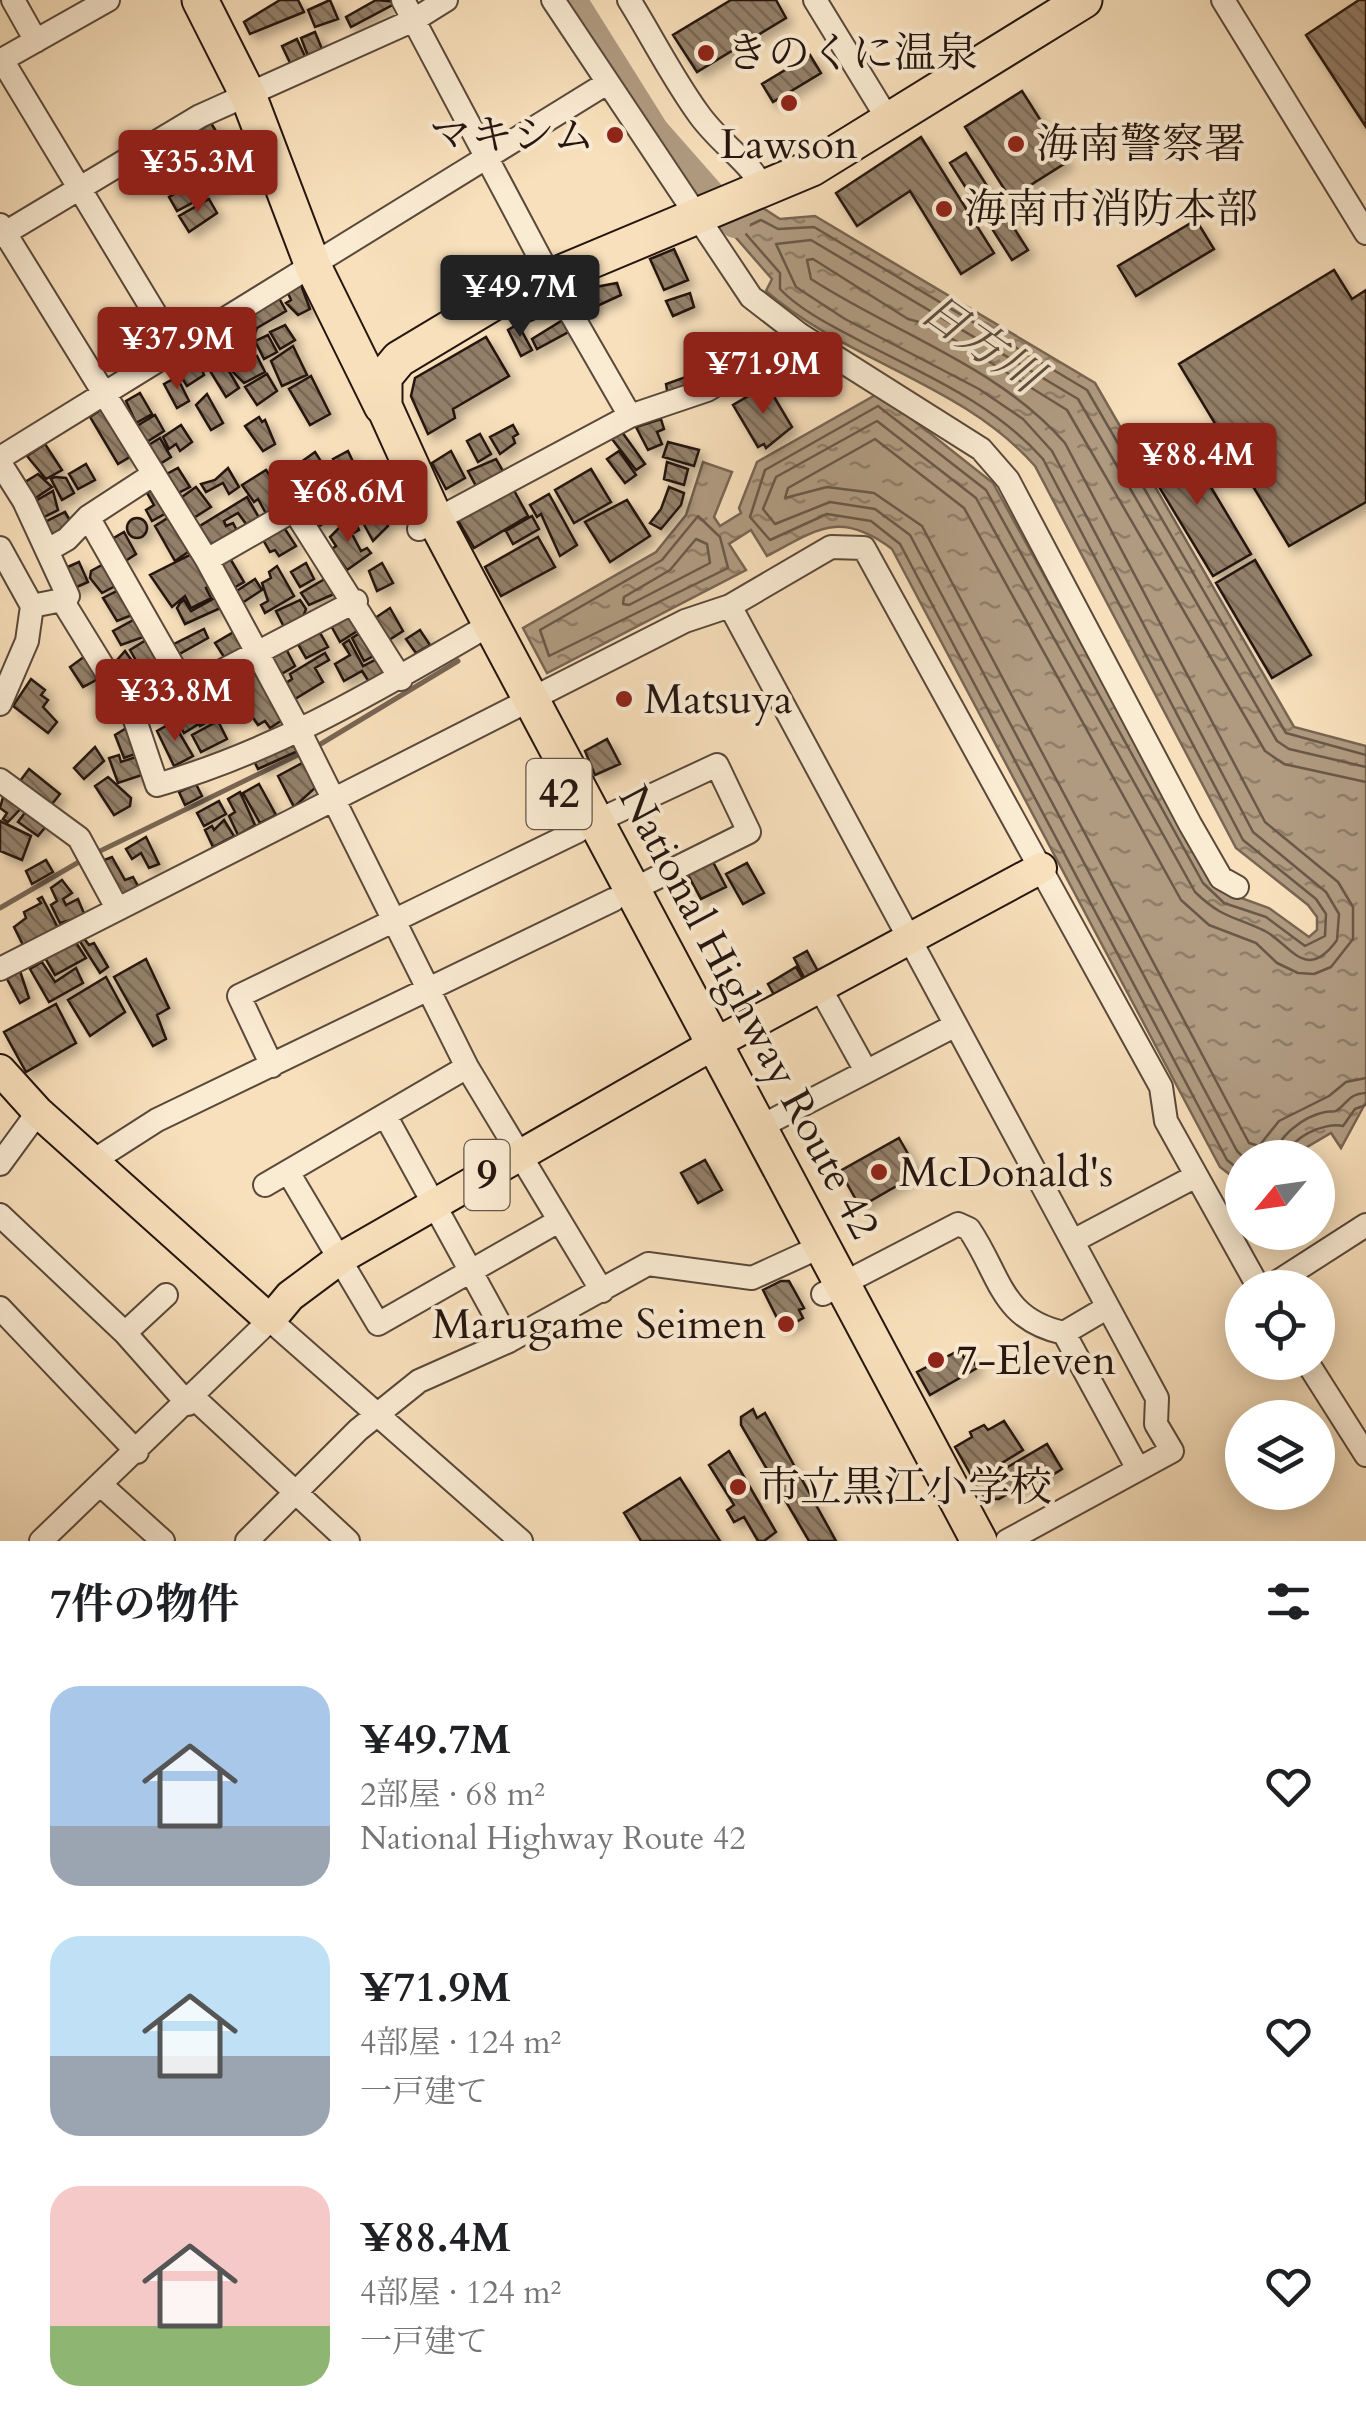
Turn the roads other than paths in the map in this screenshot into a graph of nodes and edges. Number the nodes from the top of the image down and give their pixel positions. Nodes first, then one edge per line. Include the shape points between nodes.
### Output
1 (13, 0) edge
2 (108, 0) edge
3 (200, 0) edge
4 (446, 0) edge
5 (553, 0) edge
6 (629, 0) edge
7 (815, 0) edge
8 (1052, 0) edge
9 (1084, 0) edge
10 (1224, 0) edge
11 (408, 10) edge
12 (36, 40) junction
13 (1, 61) edge
14 (607, 82) junction
15 (248, 95) junction
16 (884, 114) junction
17 (488, 156) junction
18 (756, 183) junction
19 (77, 191) junction
20 (696, 208) junction
21 (2, 232) edge
22 (1366, 234) edge
23 (314, 266) junction
24 (546, 269) junction
25 (338, 320) junction
26 (800, 334) junction
27 (402, 338) junction
28 (177, 350) junction
29 (365, 372) junction
30 (105, 394) junction
31 (630, 416) junction
32 (378, 419) junction
33 (0, 460) edge
34 (154, 474) junction
35 (88, 517) junction
36 (428, 525) junction
37 (0, 548) edge
38 (48, 550) junction
39 (207, 560) junction
40 (62, 600) junction
41 (356, 601) junction
42 (32, 606) junction
43 (730, 606) junction
44 (482, 629) junction
45 (256, 650) junction
46 (401, 678) junction
47 (186, 689) junction
48 (0, 704) edge
49 (523, 704) junction
50 (134, 717) junction
51 (300, 732) junction
52 (0, 780) edge
53 (333, 799) junction
54 (587, 826) junction
55 (1041, 868) junction
56 (1237, 887) dead end
57 (622, 895) junction
58 (117, 908) junction
59 (394, 922) junction
60 (909, 939) junction
61 (0, 969) edge
62 (820, 988) junction
63 (428, 991) junction
64 (954, 1026) junction
65 (704, 1050) junction
66 (272, 1066) junction
67 (467, 1067) junction
68 (0, 1070) edge
69 (866, 1072) junction
70 (38, 1112) junction
71 (385, 1115) junction
72 (758, 1128) junction
73 (519, 1156) junction
74 (1, 1160) edge
75 (93, 1161) junction
76 (288, 1172) junction
77 (1196, 1176) junction
78 (265, 1185) dead end
79 (435, 1206) junction
80 (0, 1215) edge
81 (556, 1222) junction
82 (1366, 1225) edge
83 (1073, 1241) junction
84 (812, 1250) junction
85 (341, 1258) junction
86 (1250, 1270) edge
87 (1296, 1270) edge
88 (471, 1271) junction
89 (833, 1289) junction
90 (602, 1291) junction
91 (166, 1295) dead end
92 (0, 1308) edge
93 (1108, 1308) junction
94 (270, 1320) junction
95 (125, 1333) junction
96 (1064, 1333) junction
97 (510, 1341) junction
98 (1318, 1380) edge
99 (191, 1401) junction
100 (377, 1413) junction
101 (137, 1452) junction
102 (1366, 1455) edge
103 (1138, 1469) junction
104 (102, 1486) junction
105 (296, 1492) junction
106 (41, 1541) edge
107 (163, 1541) edge
108 (246, 1541) edge
109 (348, 1541) edge
110 (521, 1541) edge
111 (956, 1541) edge
112 (979, 1541) edge
113 (1007, 1541) edge

1 - 12 street
2 - 12 street
3 - 15 highway
4 - 11 street
5 - 14 street
6 - 18 street via 698,114
7 - 16 street
8 - 16 highway, National Highway Route 42 / 42
9 - 16 highway, National Highway Route 42 / 42
10 - 22 street
11 - 15 street
11 - 17 street
12 - 13 street
13 - 19 street
14 - 17 street
14 - 20 street
15 - 19 street via 200,116
15 - 23 highway
16 - 18 highway, National Highway Route 42 / 42 via 812,168
17 - 23 street
17 - 24 street
18 - 20 highway, National Highway Route 42 / 42
19 - 21 street
19 - 28 street
20 - 24 highway, National Highway Route 42 / 42
20 - 26 street via 751,298
21 - 30 street
23 - 25 highway
23 - 28 street
24 - 27 highway, National Highway Route 42 / 42 via 485,286
24 - 31 street
24 - 32 highway, National Highway Route 42 / 42 via 394,362 382,386
25 - 27 highway via 362,348
25 - 29 highway
25 - 32 highway via 355,393
26 - 31 street via 707,390
26 - 56 street via 982,449 1008,480 1190,824 1221,878
27 - 29 highway, National Highway Route 42 / 42 via 376,354
28 - 30 street
29 - 32 highway
30 - 33 street
30 - 34 street
31 - 36 street
32 - 36 highway, National Highway Route 42 / 42
33 - 38 street
34 - 35 street
34 - 39 street
35 - 38 street
35 - 47 street
36 - 44 highway, National Highway Route 42 / 42
37 - 42 street
38 - 40 street via 68,596
39 - 41 street via 294,510
39 - 45 street
40 - 42 street
40 - 50 street
41 - 45 street
41 - 46 street
42 - 48 street via 27,641
43 - 49 street via 686,621
43 - 55 street via 831,547 864,548
43 - 60 street
44 - 46 street
44 - 49 highway, National Highway Route 42 / 42
45 - 47 street
45 - 51 street
46 - 51 street
47 - 50 street
49 - 53 street
49 - 54 highway, National Highway Route 42 / 42
50 - 51 street via 157,784 219,767
51 - 53 street
52 - 58 street via 79,838
53 - 58 street
53 - 59 street
54 - 57 highway, National Highway Route 42 / 42
54 - 57 street via 716,765 750,832
54 - 59 street
55 - 60 main road
55 - 77 street via 1161,1087 1166,1121
57 - 63 street
57 - 65 highway, National Highway Route 42 / 42
58 - 61 street
59 - 63 street
59 - 66 street via 239,996
60 - 62 main road
60 - 64 street
62 - 65 main road
62 - 69 street
63 - 66 street
63 - 67 street
64 - 69 street
64 - 83 street
65 - 72 highway, National Highway Route 42 / 42
65 - 73 main road, 9
65 - 84 highway, National Highway Route 42 / 42
66 - 75 street via 157,1120
67 - 71 street
67 - 73 street
68 - 70 main road
69 - 72 street
70 - 74 street
70 - 75 main road
71 - 76 street
71 - 79 street
72 - 84 highway, National Highway Route 42 / 42
73 - 79 main road, 9
73 - 81 street
75 - 94 main road
76 - 78 street
76 - 85 street
77 - 83 street
77 - 86 street
79 - 85 main road, 9
79 - 88 street
80 - 95 street
81 - 88 street
81 - 90 street
82 - 87 street
83 - 93 street
84 - 89 highway, National Highway Route 42 / 42
84 - 90 street via 752,1278 648,1264
85 - 88 street via 378,1324
85 - 94 main road, 9
88 - 97 street
89 - 96 street via 962,1224 1015,1312
89 - 111 highway, National Highway Route 42 / 42
89 - 112 highway, National Highway Route 42 / 42
90 - 97 street
91 - 95 street
92 - 101 street
93 - 96 street
93 - 103 street via 1156,1398 1156,1424 1172,1451
94 - 99 street
94 - 100 street
95 - 99 street
96 - 103 street
97 - 100 street via 419,1381
98 - 102 street
99 - 101 street
99 - 105 street
100 - 105 street
100 - 110 street
101 - 104 street
103 - 113 street
104 - 106 street
104 - 107 street
105 - 108 street
105 - 109 street

